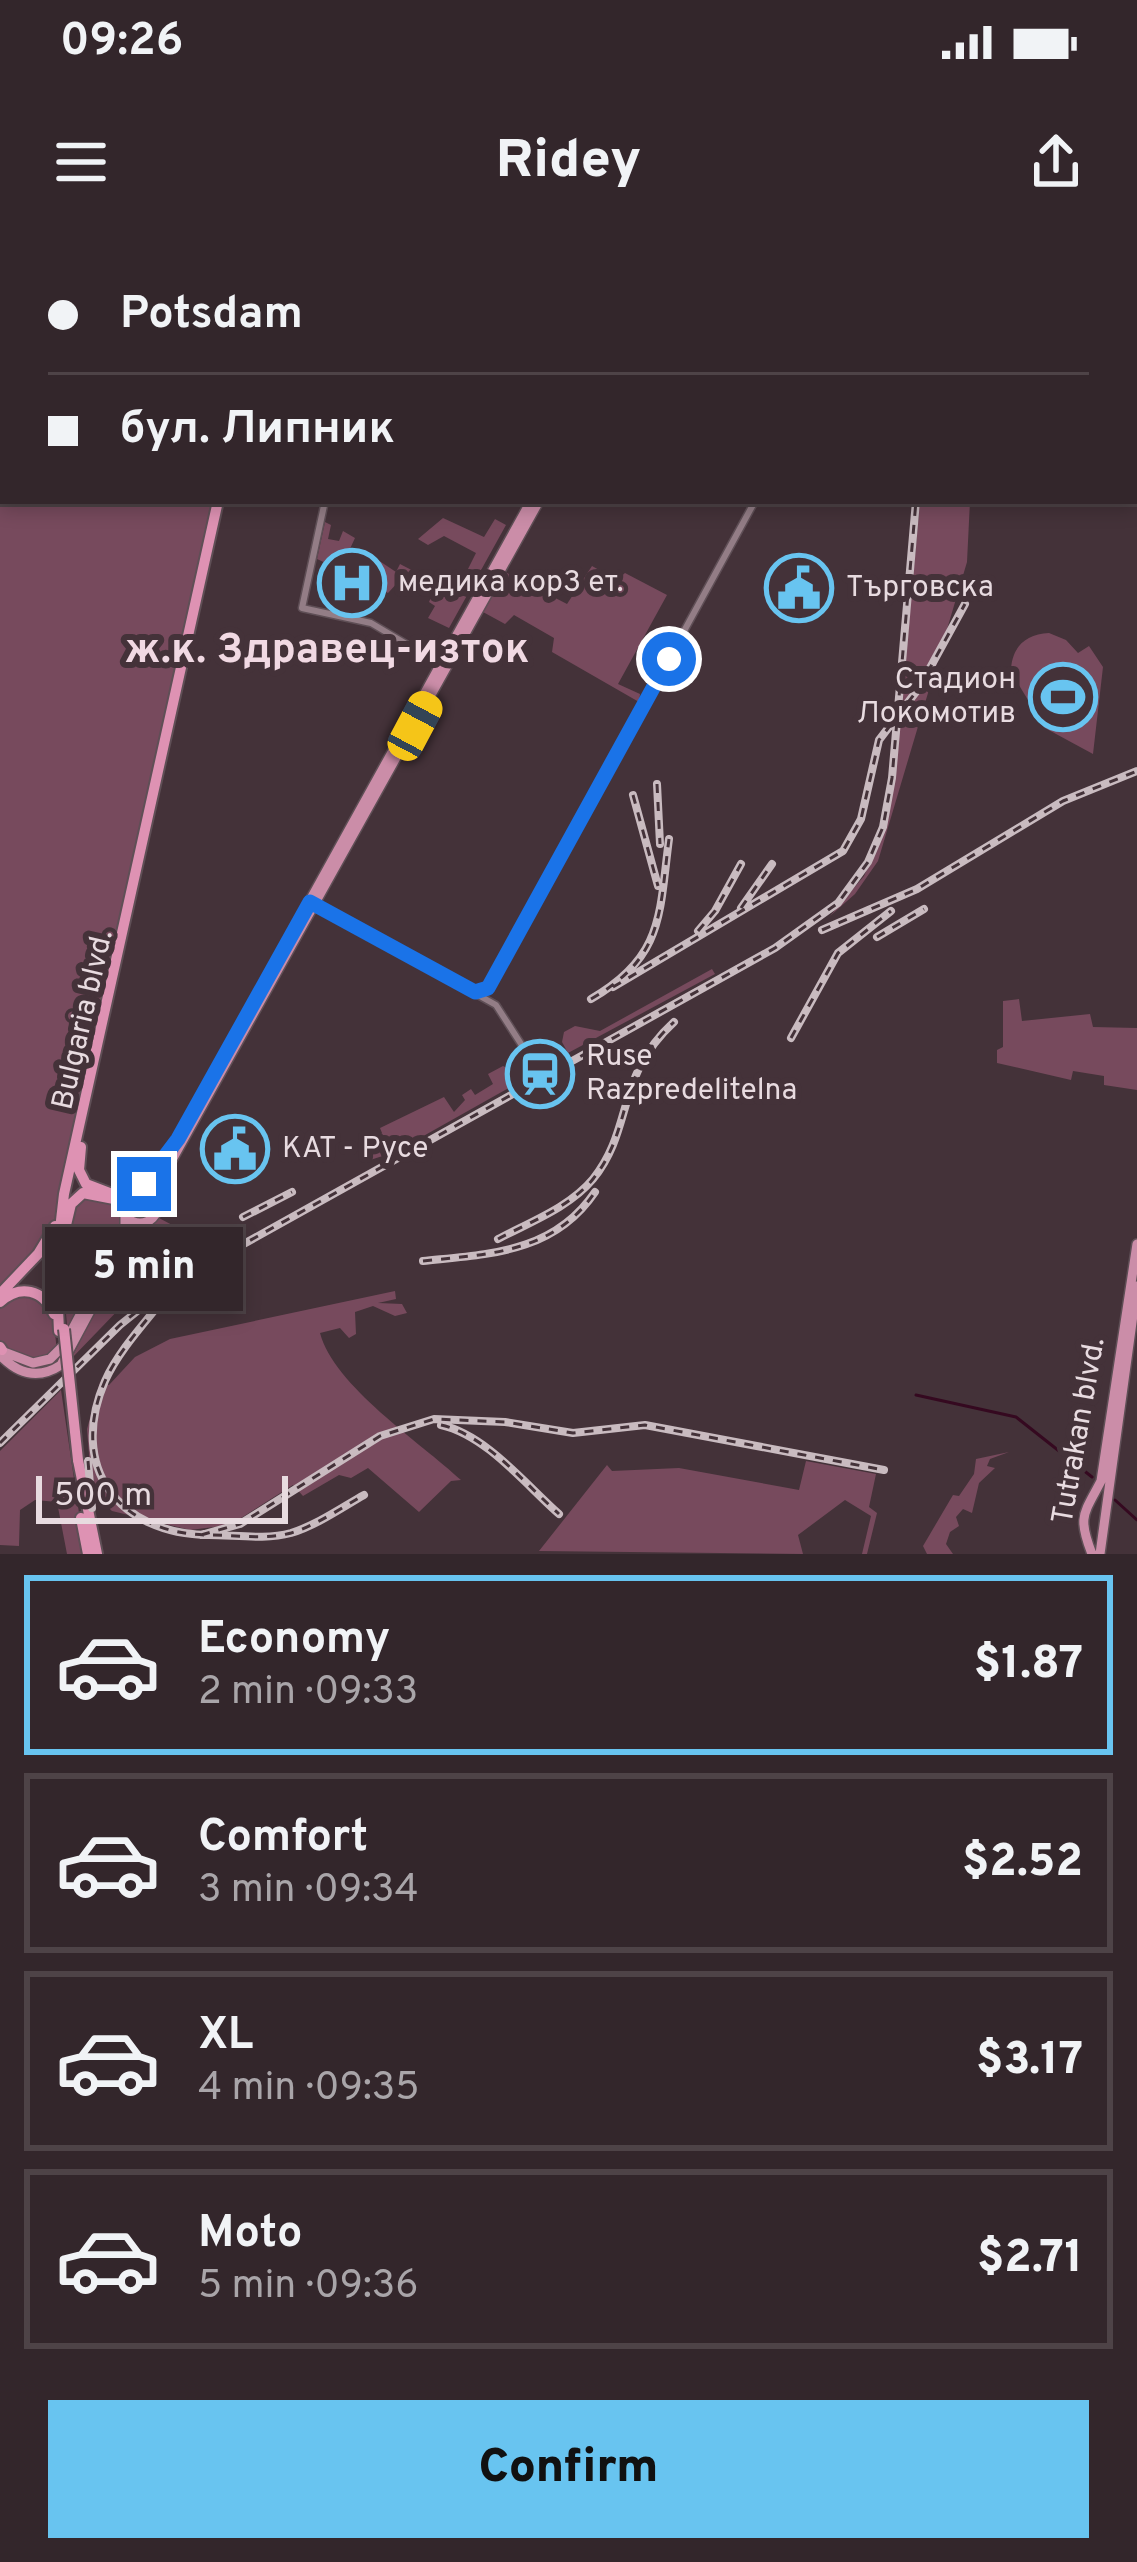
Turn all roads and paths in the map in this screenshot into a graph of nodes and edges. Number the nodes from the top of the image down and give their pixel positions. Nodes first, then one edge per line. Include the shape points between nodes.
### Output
1 (220, 504) edge
2 (220, 504) edge
3 (324, 504) edge
4 (533, 504) edge
5 (753, 504) edge
6 (444, 663) junction
7 (313, 903) junction
8 (493, 981) junction
9 (475, 992) junction
10 (502, 1009) junction
11 (524, 1047) dead end
12 (231, 1054) junction
13 (82, 1137) junction
14 (133, 1189) junction
15 (64, 1194) junction
16 (156, 1197) junction
17 (124, 1212) junction
18 (142, 1223) junction
19 (64, 1232) junction
20 (1137, 1244) edge
21 (1137, 1286) edge
22 (0, 1298) edge
23 (62, 1330) junction
24 (1, 1350) edge
25 (1093, 1494) junction
26 (1106, 1503) junction
27 (1085, 1540) junction
28 (1102, 1541) junction
29 (93, 1554) edge
30 (1096, 1554) edge

1 - 13 highway, Bulgaria blvd.
2 - 15 highway, Bulgaria blvd.
3 - 6 street via 302,608 371,623
4 - 6 main road
5 - 8 street
6 - 7 main road
7 - 9 street
7 - 12 main road
8 - 9 street
8 - 10 street
9 - 10 street
10 - 11 street
12 - 14 main road via 159,1169
12 - 16 main road
13 - 14 highway via 86,1184 114,1194
13 - 19 highway, Bulgaria blvd.
14 - 16 main road
14 - 17 main road
15 - 22 highway via 50,1238
15 - 23 highway, Bulgaria blvd. via 56,1264
16 - 18 main road via 157,1212
17 - 18 main road
17 - 19 highway via 112,1198 80,1194
17 - 24 main road via 125,1230 62,1349 32,1364
18 - 24 main road via 61,1365 33,1374 15,1369
19 - 23 highway, Bulgaria blvd.
20 - 25 main road, Tutrakan blvd.
21 - 26 main road, Tutrakan blvd.
22 - 23 highway via 37,1293
23 - 29 highway, Bulgaria blvd., bridge
25 - 26 main road
25 - 27 main road, Tutrakan blvd. via 1085,1504
26 - 28 main road, Tutrakan blvd.
27 - 28 main road
27 - 30 main road, Tutrakan blvd.
28 - 30 main road, Tutrakan blvd.

